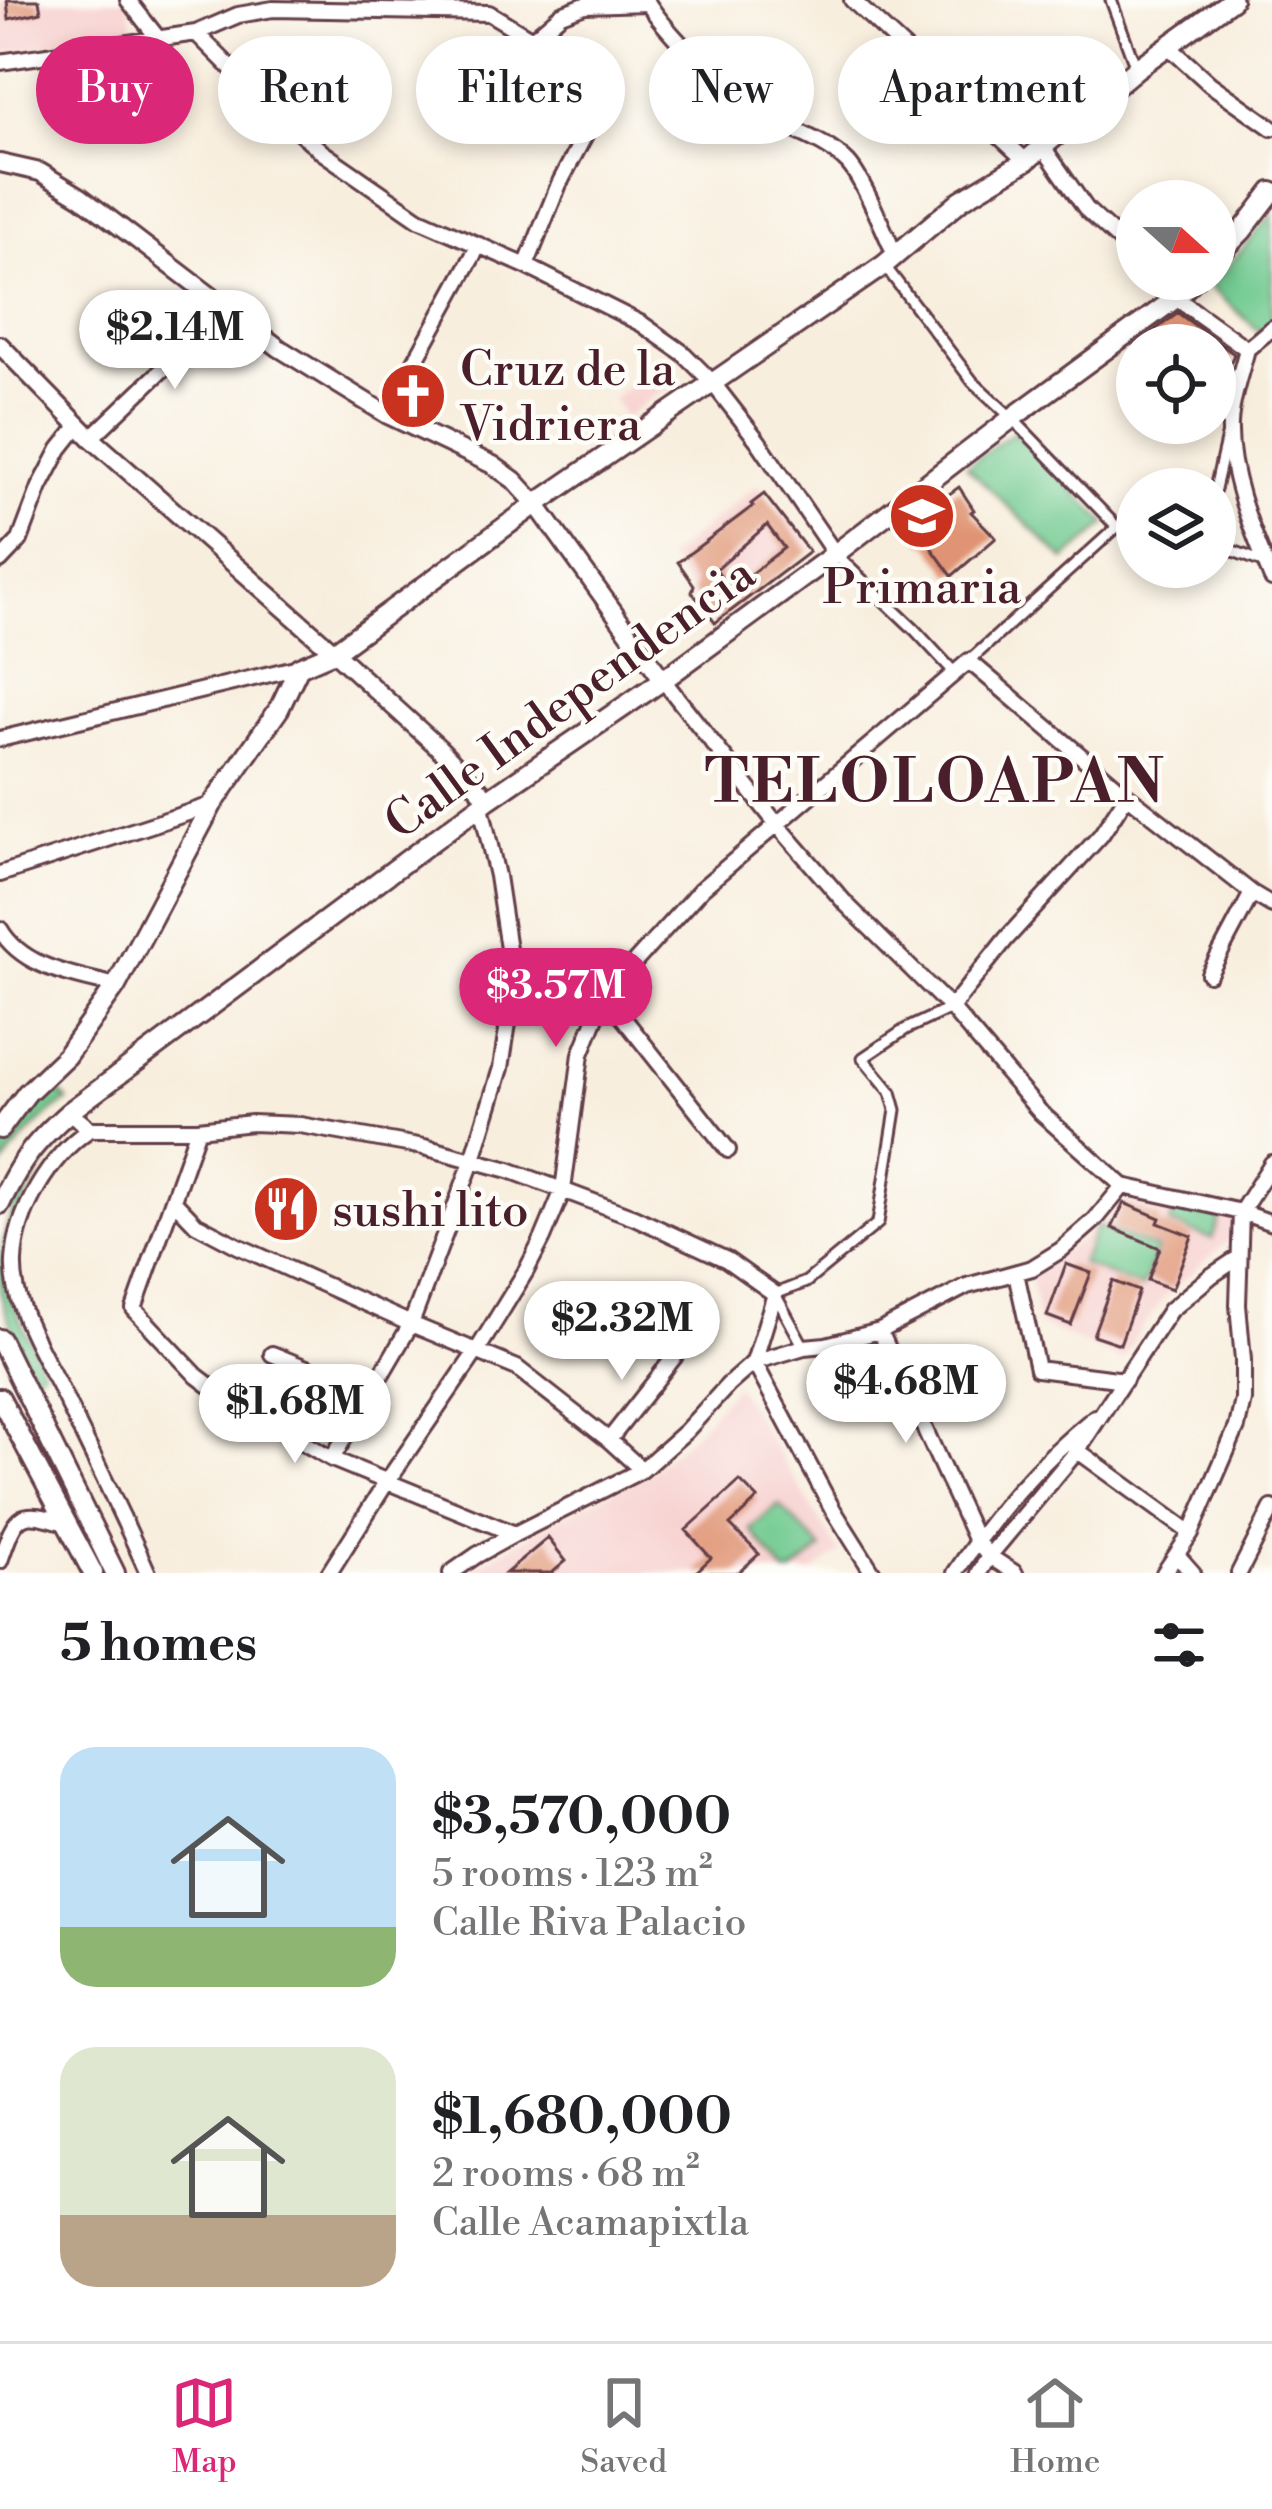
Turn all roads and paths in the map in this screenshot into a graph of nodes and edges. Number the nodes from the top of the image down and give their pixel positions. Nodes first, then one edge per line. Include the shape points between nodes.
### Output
1 (128, 0) edge
2 (226, 0) edge
3 (852, 0) edge
4 (1111, 0) edge
5 (1232, 0) edge
6 (646, 2) edge
7 (493, 7) edge
8 (238, 15) junction
9 (196, 33) junction
10 (156, 36) edge
11 (167, 36) edge
12 (527, 36) edge
13 (536, 36) edge
14 (1168, 46) junction
15 (36, 56) edge
16 (0, 62) edge
17 (1136, 69) junction
18 (1272, 128) edge
19 (580, 144) edge
20 (1043, 147) junction
21 (1026, 161) junction
22 (0, 163) edge
23 (1272, 192) edge
24 (1116, 237) edge
25 (1236, 237) edge
26 (479, 245) junction
27 (890, 260) junction
28 (526, 266) junction
29 (1173, 300) edge
30 (1179, 300) edge
31 (234, 316) junction
32 (1272, 328) edge
33 (0, 345) edge
34 (1247, 349) junction
35 (712, 382) junction
36 (1236, 396) edge
37 (386, 414) junction
38 (1012, 418) junction
39 (85, 431) junction
40 (1232, 444) edge
41 (536, 504) junction
42 (1116, 524) edge
43 (1116, 528) edge
44 (1236, 552) edge
45 (835, 554) junction
46 (0, 561) edge
47 (1265, 562) junction
48 (1272, 579) edge
49 (334, 652) junction
50 (969, 661) junction
51 (299, 667) junction
52 (954, 672) junction
53 (663, 680) junction
54 (0, 739) edge
55 (1127, 795) junction
56 (485, 802) junction
57 (212, 805) junction
58 (776, 823) junction
59 (0, 874) edge
60 (1252, 893) junction
61 (1272, 904) edge
62 (0, 929) edge
63 (1209, 974) dead end
64 (116, 986) junction
65 (604, 995) junction
66 (951, 1008) junction
67 (69, 1112) junction
68 (0, 1129) edge
69 (90, 1129) junction
70 (198, 1129) junction
71 (728, 1150) dead end
72 (473, 1159) junction
73 (1272, 1162) edge
74 (1123, 1186) junction
75 (563, 1190) junction
76 (174, 1201) junction
77 (0, 1204) edge
78 (1241, 1212) junction
79 (1272, 1223) edge
80 (1238, 1258) junction
81 (1016, 1273) junction
82 (775, 1294) junction
83 (411, 1324) junction
84 (880, 1331) junction
85 (0, 1339) edge
86 (805, 1348) junction
87 (478, 1349) junction
88 (272, 1354) dead end
89 (675, 1356) dead end
90 (754, 1363) junction
91 (1126, 1380) junction
92 (370, 1394) junction
93 (0, 1398) edge
94 (609, 1440) junction
95 (1072, 1446) junction
96 (332, 1459) junction
97 (642, 1470) junction
98 (386, 1483) junction
99 (1272, 1508) edge
100 (68, 1524) junction
101 (5, 1530) edge
102 (1191, 1532) junction
103 (515, 1534) junction
104 (976, 1541) junction
105 (989, 1556) junction
106 (1178, 1556) junction
107 (0, 1561) edge
108 (93, 1573) edge
109 (115, 1573) edge
110 (148, 1573) edge
111 (329, 1573) edge
112 (451, 1573) edge
113 (873, 1573) edge
114 (955, 1573) edge
115 (979, 1573) edge
116 (1016, 1573) edge
117 (1164, 1573) edge
118 (1193, 1573) edge
119 (1239, 1573) edge

1 - 10 street
2 - 8 street
3 - 21 street
4 - 17 street
5 - 14 main road
6 - 13 street via 585,5
6 - 27 street via 729,92 849,164
7 - 8 street
7 - 12 street
8 - 9 street
9 - 11 street
9 - 26 street via 322,152 419,219
14 - 17 main road
14 - 18 street
15 - 16 street
17 - 20 main road
19 - 28 street
20 - 21 main road
20 - 24 street
21 - 27 main road via 961,200
22 - 31 street via 40,172 81,197
23 - 25 main road
26 - 28 street
26 - 37 street
27 - 35 main road
27 - 38 street via 973,382
28 - 35 street via 642,324
29 - 38 main road, Calle Independencia
30 - 34 street
31 - 37 street
31 - 39 street
32 - 34 street
33 - 39 street
34 - 36 street
35 - 41 main road
35 - 45 street
37 - 41 street via 493,465
38 - 42 street
38 - 45 main road, Calle Independencia
39 - 46 street via 60,449 20,540
39 - 49 street
40 - 47 street
41 - 49 main road
41 - 53 street
43 - 50 street
44 - 47 street
45 - 52 street
45 - 53 main road, Calle Independencia
47 - 48 street
49 - 51 main road
49 - 56 street
50 - 52 street
50 - 55 street
51 - 54 street
51 - 57 main road
52 - 58 street
53 - 56 main road, Calle Independencia
53 - 58 street
55 - 60 street
55 - 66 street
56 - 67 main road, Calle Independencia
56 - 72 street via 508,950 509,1017
57 - 59 street
57 - 64 main road
58 - 65 street via 701,889
58 - 66 street
60 - 61 street
60 - 63 street
62 - 64 street via 25,957
64 - 68 main road
65 - 71 street
65 - 75 street via 581,1054
66 - 74 street via 1040,1112
66 - 82 street via 863,1058 896,1110 878,1223 806,1282
67 - 69 street
67 - 77 main road, Calle Independencia via 36,1141
69 - 70 street
69 - 110 street via 33,1194 14,1262 21,1307
70 - 72 street via 301,1125
70 - 76 street
72 - 75 street
72 - 83 street
73 - 78 street
74 - 78 street
74 - 81 street via 1060,1250
75 - 82 street via 728,1260
75 - 87 street
76 - 83 street via 196,1224 238,1246
76 - 96 street via 134,1310 230,1401
78 - 79 street
78 - 80 street
80 - 91 street via 1170,1310
80 - 102 street via 1243,1400
81 - 84 street via 967,1286
81 - 91 street via 1037,1369
82 - 86 street
82 - 90 street
83 - 87 street
83 - 92 street
84 - 86 street
84 - 104 street
85 - 109 main road
86 - 90 street
87 - 94 street via 517,1367
87 - 98 street
88 - 92 street
89 - 94 street
90 - 97 street
90 - 113 street
91 - 95 street
92 - 96 street
93 - 100 main road
94 - 97 street
95 - 102 street
95 - 104 street via 999,1509
95 - 105 street
96 - 98 street
97 - 103 street
98 - 103 street
98 - 111 street
99 - 119 street
100 - 101 street via 27,1514
100 - 108 main road
101 - 107 street
102 - 106 street
103 - 112 street
104 - 105 street
104 - 114 street
105 - 115 street
105 - 116 street
106 - 117 street
106 - 118 street

